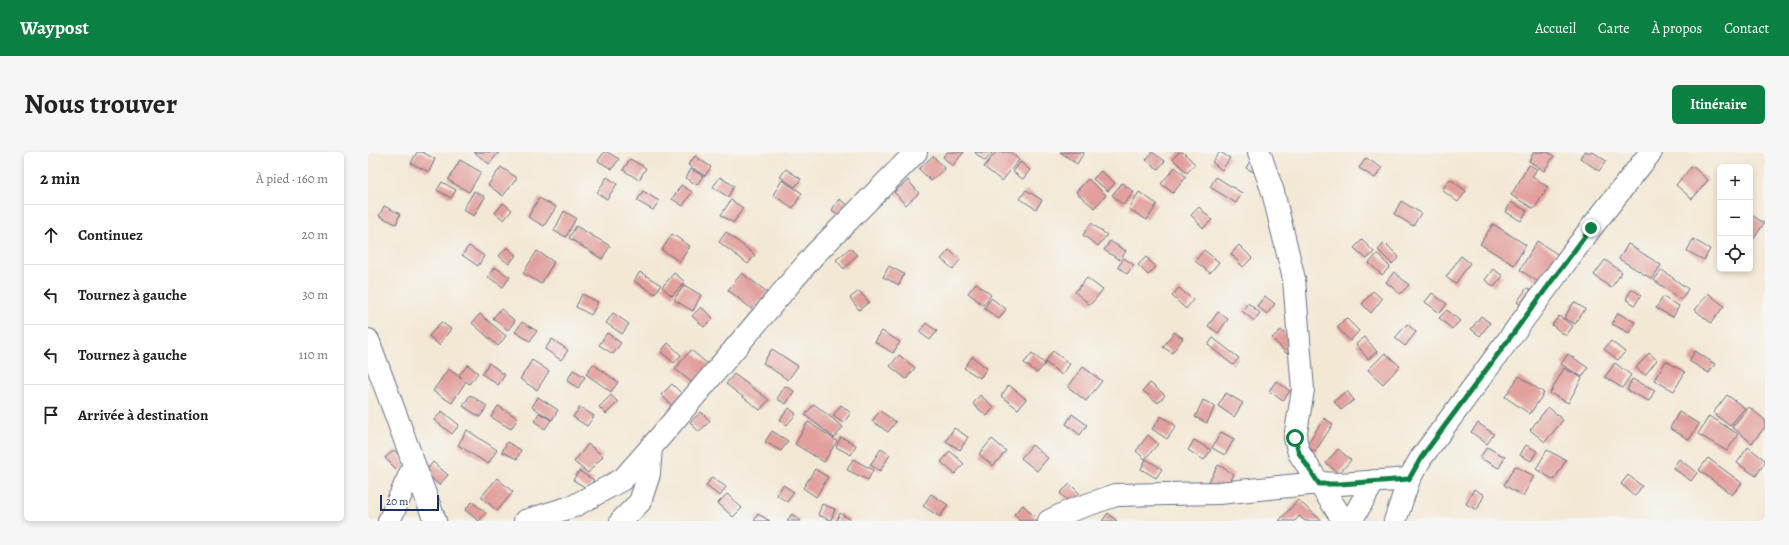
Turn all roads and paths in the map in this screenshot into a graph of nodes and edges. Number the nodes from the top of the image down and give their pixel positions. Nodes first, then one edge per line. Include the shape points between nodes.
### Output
1 (916, 152) edge
2 (1259, 152) edge
3 (1651, 152) edge
4 (368, 340) edge
5 (651, 447) junction
6 (414, 465) junction
7 (1409, 479) junction
8 (1374, 481) junction
9 (1319, 484) junction
10 (389, 521) edge
11 (435, 521) edge
12 (525, 521) edge
13 (621, 521) edge
14 (1049, 521) edge
15 (1344, 521) edge
16 (1351, 521) edge
17 (1395, 521) edge

1 - 5 street via 814,255
2 - 9 street via 1273,192 1294,280 1303,390 1295,438 1299,453
3 - 7 street via 1591,228 1421,458
4 - 6 street
5 - 12 street via 623,479 574,506
5 - 13 street via 649,474 640,502
6 - 10 street
6 - 11 street
7 - 8 street
7 - 17 street
8 - 9 street
8 - 16 street
9 - 14 street via 1219,493 1116,495
9 - 15 street

